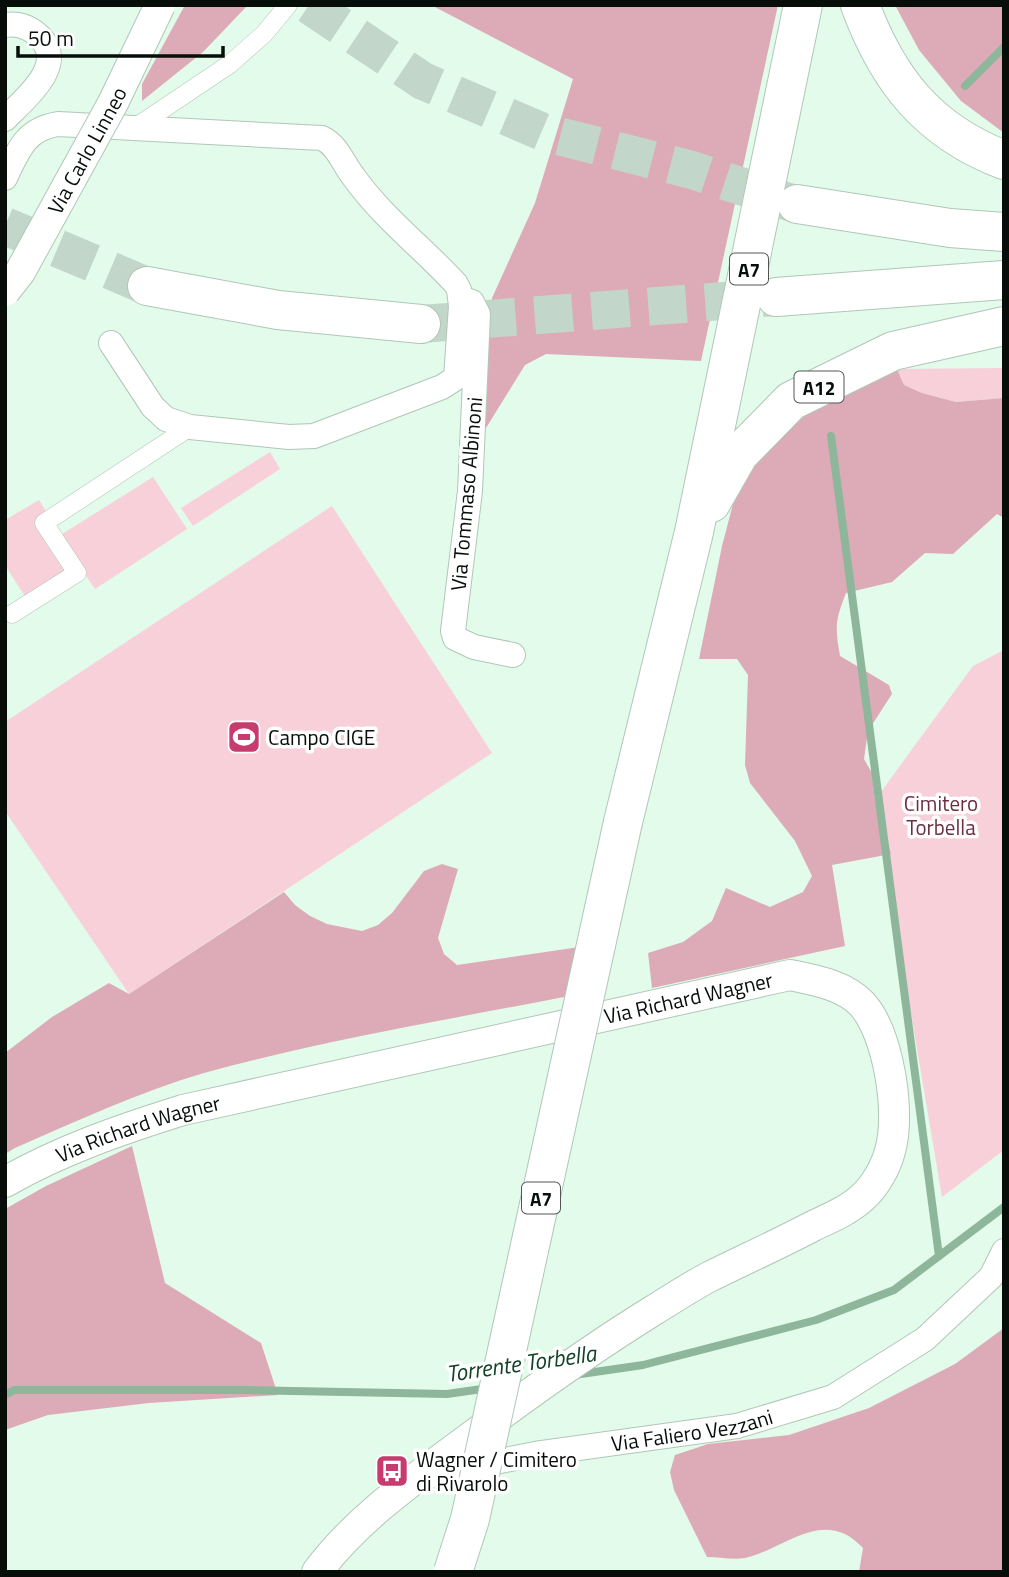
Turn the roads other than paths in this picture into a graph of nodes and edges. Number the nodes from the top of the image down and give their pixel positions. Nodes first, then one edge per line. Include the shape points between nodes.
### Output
1 (160, 5) edge
2 (288, 5) edge
3 (803, 5) edge
4 (860, 5) edge
5 (5, 25) edge
6 (5, 119) edge
7 (135, 127) junction
8 (1004, 160) edge
9 (5, 178) edge
10 (797, 204) tunnel mouth
11 (1004, 232) edge
12 (1004, 280) edge
13 (147, 286) tunnel mouth
14 (5, 291) edge
15 (776, 297) tunnel mouth
16 (461, 298) junction
17 (421, 324) tunnel mouth
18 (1004, 326) edge
19 (111, 343) dead end
20 (190, 427) junction
21 (694, 532) junction
22 (12, 614) dead end
23 (513, 655) dead end
24 (5, 1182) edge
25 (1004, 1251) edge
26 (415, 1479) junction
27 (317, 1572) edge
28 (453, 1572) edge

1 - 14 street, Via Carlo Linneo, bridge via 113,103 20,272
2 - 7 street via 230,64
3 - 21 highway, A7
4 - 8 highway via 887,67 908,94 940,126
5 - 6 street via 21,24 33,30 48,52 44,77
7 - 9 street, Via Tommaso Albinoni via 46,126 25,141
7 - 16 street, Via Tommaso Albinoni via 328,140 378,207 456,284
10 - 11 highway
12 - 15 highway
13 - 17 highway via 278,310
16 - 20 street, Via Tommaso Albinoni via 456,378 442,387 314,436
16 - 23 street, Via Tommaso Albinoni via 472,302 478,314 470,491 453,631 462,643
18 - 21 highway, A12 via 893,351 791,401 739,454
19 - 20 street, Via Tommaso Albinoni via 153,407 166,419
20 - 22 street via 44,523 77,573
21 - 28 highway, A7, bridge via 623,822 470,1519
24 - 26 street, Via Richard Wagner via 106,1135 183,1110 790,975 841,989 862,1004 881,1039 894,1126 890,1152 864,1196 834,1216 707,1278 611,1337
25 - 26 street, Via Faliero Vezzani via 991,1277 925,1339 833,1397 737,1426 535,1454
26 - 27 street, Via Faliero Vezzani via 374,1511

